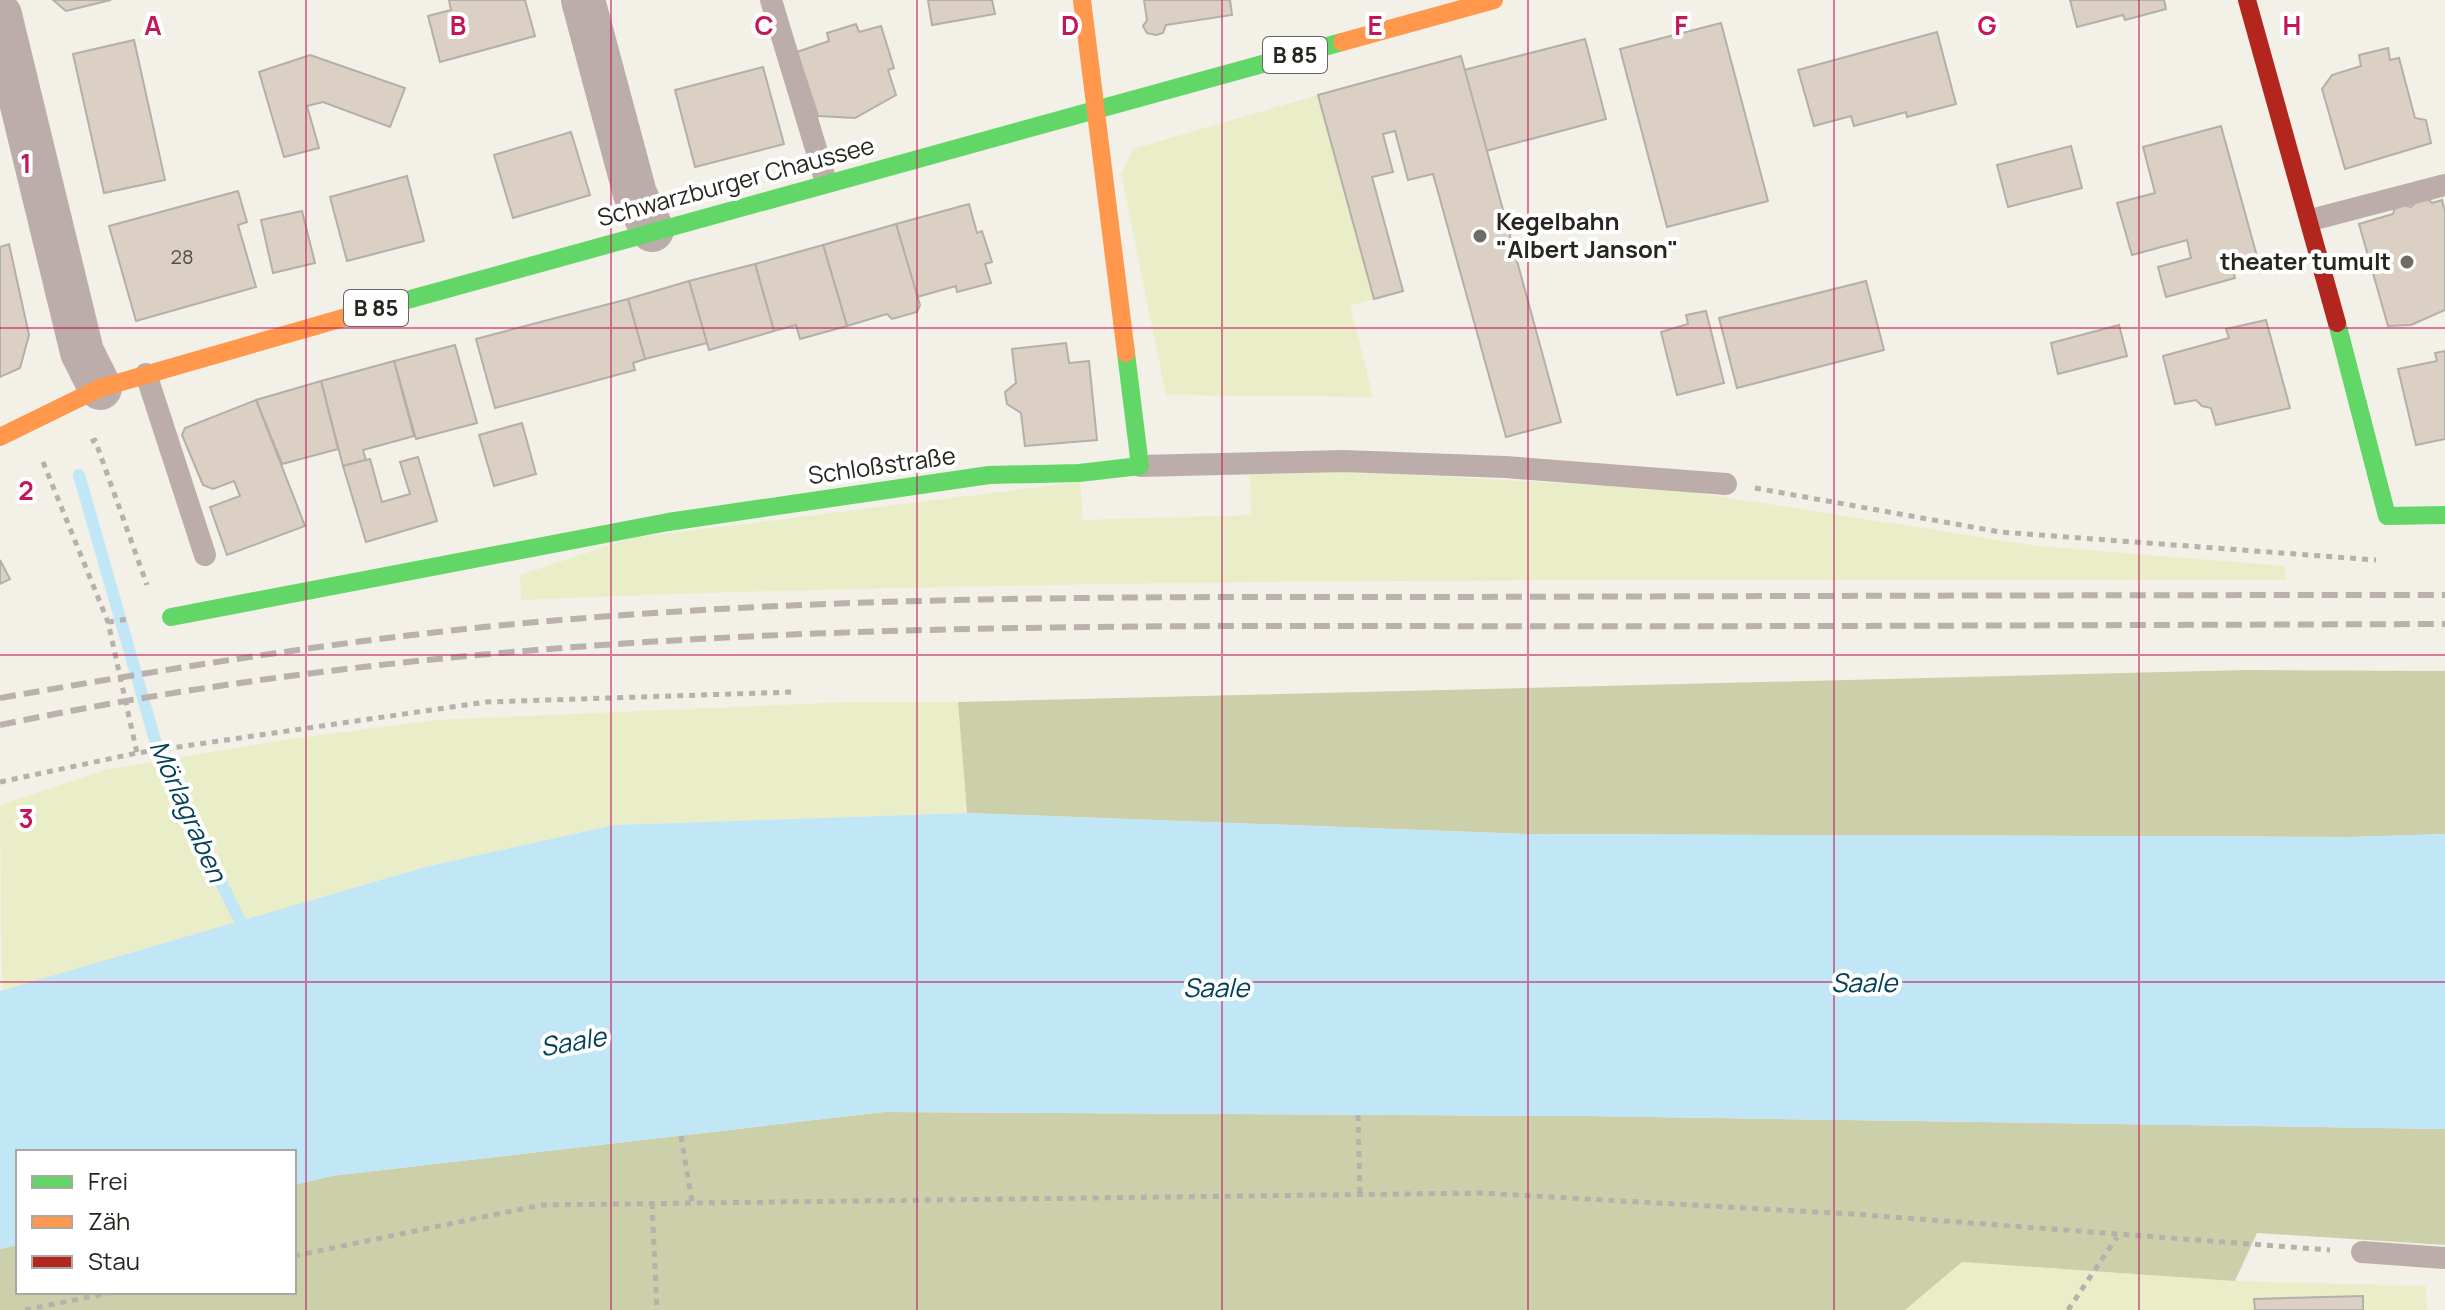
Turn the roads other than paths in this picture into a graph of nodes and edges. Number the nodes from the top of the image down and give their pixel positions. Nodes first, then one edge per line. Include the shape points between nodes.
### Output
1 (583, 0) edge
2 (771, 0) edge
3 (1082, 0) edge
4 (1494, 0) edge
5 (2247, 0) edge
6 (0, 15) edge
7 (5, 63) edge
8 (1096, 110) junction
9 (826, 182) junction
10 (2445, 185) edge
11 (2311, 220) junction
12 (652, 230) junction
13 (146, 374) junction
14 (100, 388) junction
15 (0, 437) edge
16 (1140, 466) junction
17 (1726, 484) road end
18 (2445, 515) edge
19 (205, 555) dead end
20 (171, 617) road end
21 (2362, 1252) road end
22 (2445, 1258) edge

1 - 12 street via 635,194
2 - 9 lane
3 - 8 street
4 - 8 street, Schwarzburger Chaussee / B 85
5 - 11 street
6 - 7 street
7 - 14 street via 82,352
8 - 9 street, Schwarzburger Chaussee / B 85
8 - 16 street
9 - 12 street, Schwarzburger Chaussee / B 85
10 - 11 lane
11 - 18 street via 2387,516
12 - 13 street, Schwarzburger Chaussee / B 85
13 - 14 street, Schwarzburger Chaussee / B 85
13 - 19 lane
14 - 15 street, Schwarzburger Chaussee / B 85
16 - 17 lane via 1344,461
16 - 20 street, Schloßstraße via 989,475 668,522
21 - 22 lane

